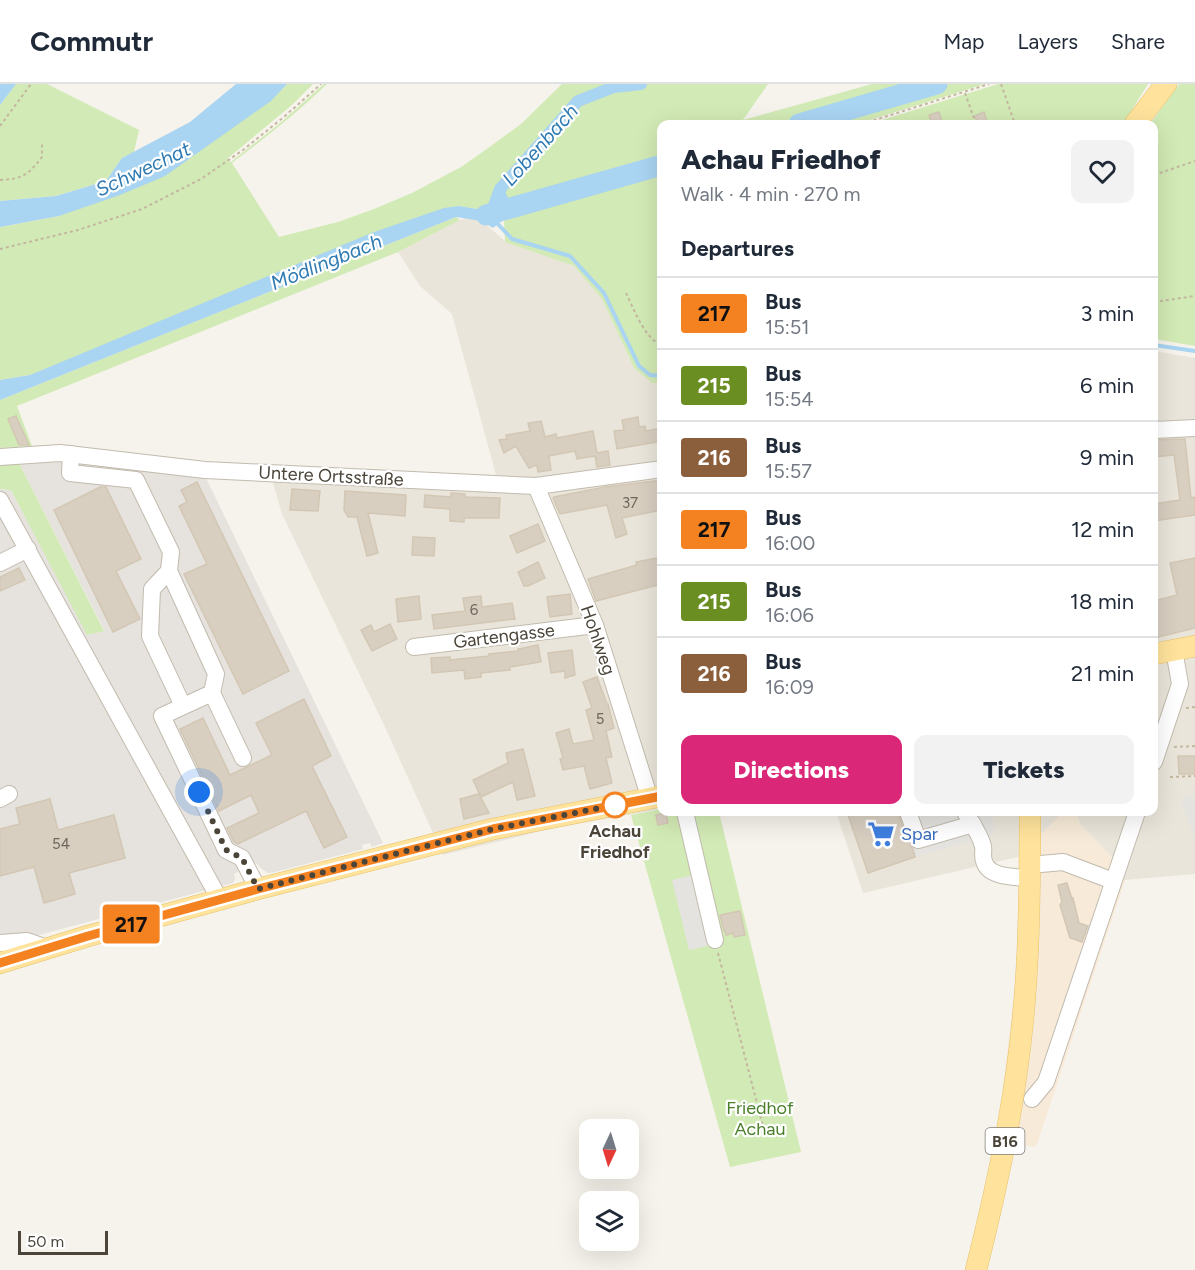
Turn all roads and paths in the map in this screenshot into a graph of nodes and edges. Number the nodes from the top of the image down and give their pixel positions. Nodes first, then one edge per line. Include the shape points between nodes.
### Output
1 (31, 84) edge
2 (321, 84) edge
3 (989, 84) edge
4 (1001, 84) edge
5 (1166, 84) edge
6 (965, 92) junction
7 (884, 120) edge
8 (975, 120) edge
9 (1014, 120) edge
10 (1138, 120) edge
11 (0, 126) edge
12 (42, 142) dead end
13 (1195, 161) edge
14 (1158, 174) edge
15 (0, 180) edge
16 (0, 249) edge
17 (626, 293) dead end
18 (1195, 296) edge
19 (1158, 301) edge
20 (657, 343) edge
21 (1195, 428) edge
22 (1158, 430) edge
23 (71, 454) junction
24 (0, 457) edge
25 (657, 470) edge
26 (536, 486) junction
27 (0, 500) edge
28 (27, 549) junction
29 (0, 563) edge
30 (169, 571) junction
31 (594, 626) junction
32 (1195, 646) edge
33 (414, 647) dead end
34 (1174, 650) junction
35 (1158, 653) edge
36 (212, 693) junction
37 (183, 706) junction
38 (1195, 746) edge
39 (1158, 749) edge
40 (1158, 755) edge
41 (243, 758) dead end
42 (1195, 776) edge
43 (1170, 777) dead end
44 (656, 797) edge
45 (686, 816) edge
46 (911, 816) edge
47 (1030, 816) edge
48 (1136, 816) edge
49 (969, 818) edge
50 (1030, 871) junction
51 (1113, 881) junction
52 (258, 889) junction
53 (220, 900) junction
54 (715, 940) joint
55 (0, 943) edge
56 (47, 948) junction
57 (0, 963) edge
58 (1032, 1098) dead end
59 (765, 1134) dead end
60 (976, 1270) edge

1 - 11 path
2 - 16 path via 243,150 201,179 142,209
3 - 6 path
4 - 9 path
5 - 10 main road
6 - 7 path
6 - 8 path
12 - 15 path via 42,157 30,172
13 - 14 path
17 - 20 path via 645,331
18 - 19 path
21 - 22 street
23 - 24 street, Untere Ortsstraße
23 - 26 street, Untere Ortsstraße via 206,470
23 - 30 street via 70,473 136,480 171,552
25 - 26 street, Untere Ortsstraße
26 - 31 street, Hohlweg
27 - 28 street
28 - 29 street
28 - 53 street
30 - 36 street via 216,674
30 - 37 street via 152,589 150,636
31 - 33 street, Gartengasse
31 - 44 street, Hohlweg
32 - 34 main road
34 - 35 main road
34 - 39 street via 1180,684
36 - 37 street
36 - 41 street
37 - 52 street via 162,716 226,850 242,858
38 - 40 path
42 - 43 path
44 - 52 main road via 493,829
45 - 54 street
46 - 49 street via 918,840
47 - 50 main road, B16
48 - 51 street
49 - 50 street via 983,845 984,863 991,871 1001,875
50 - 51 street via 1062,862
50 - 60 main road, B16 via 1024,1010 1009,1122
51 - 58 street via 1046,1082
52 - 53 main road
53 - 56 main road
54 - 59 path
55 - 56 street via 27,941
56 - 57 main road

